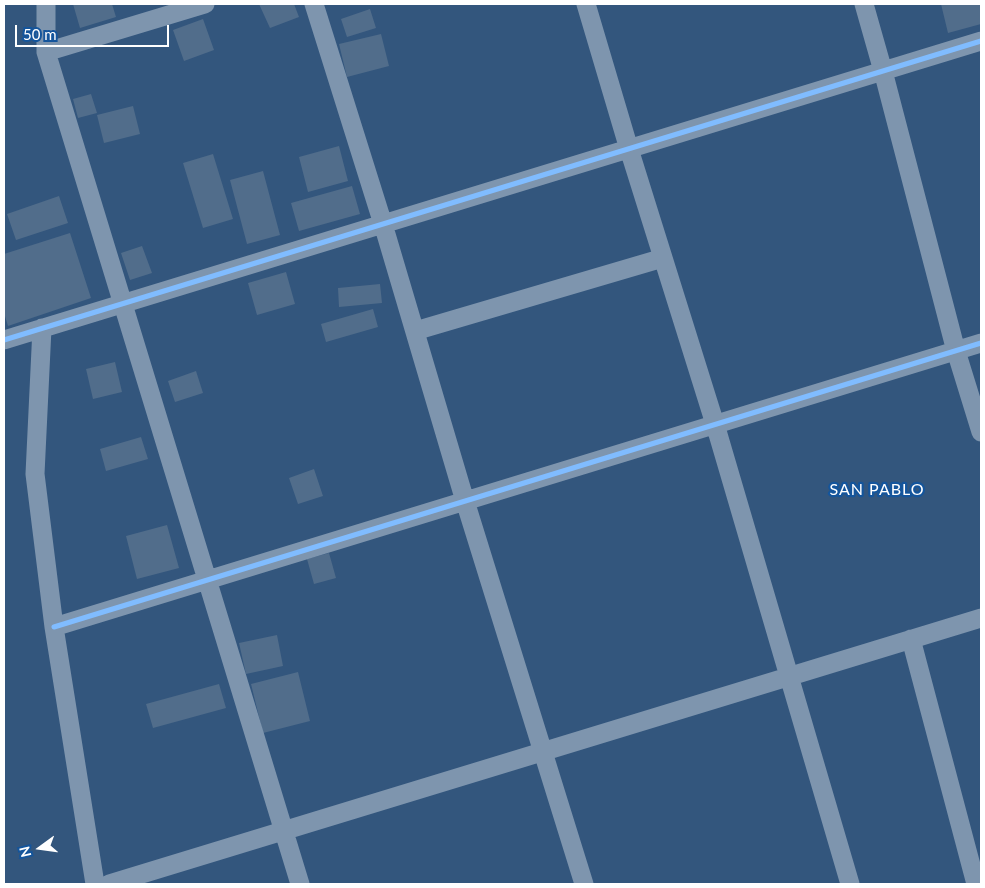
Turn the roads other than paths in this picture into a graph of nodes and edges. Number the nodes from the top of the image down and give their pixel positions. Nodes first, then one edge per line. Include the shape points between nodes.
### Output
1 (46, 4) edge
2 (205, 4) edge
3 (314, 4) edge
4 (586, 4) edge
5 (864, 4) edge
6 (981, 41) edge
7 (46, 52) junction
8 (883, 71) junction
9 (629, 149) junction
10 (383, 224) junction
11 (663, 258) junction
12 (123, 303) junction
13 (42, 328) junction
14 (415, 331) junction
15 (4, 340) edge
16 (981, 343) edge
17 (956, 351) junction
18 (716, 424) junction
19 (981, 432) edge
20 (465, 501) junction
21 (207, 580) junction
22 (981, 618) edge
23 (54, 627) junction
24 (911, 639) junction
25 (790, 676) junction
26 (543, 752) junction
27 (284, 831) junction
28 (95, 884) edge
29 (109, 884) edge
30 (300, 884) edge
31 (584, 884) edge
32 (850, 884) edge
33 (976, 884) edge

1 - 7 street
2 - 7 street
3 - 10 street
4 - 9 street
5 - 8 street
6 - 8 street
7 - 12 street
8 - 9 street
8 - 17 street
9 - 10 street
9 - 11 street
10 - 12 street
10 - 14 street
11 - 14 street
11 - 18 street
12 - 13 street
12 - 21 street
13 - 15 street
13 - 23 street via 35,474
14 - 20 street
16 - 17 street
17 - 18 street
17 - 19 street
18 - 20 street
18 - 25 street
20 - 21 street
20 - 26 street
21 - 23 street
21 - 27 street
22 - 24 street
23 - 28 street
24 - 25 street
24 - 33 street
25 - 26 street
25 - 32 street
26 - 27 street
26 - 31 street
27 - 29 street
27 - 30 street

